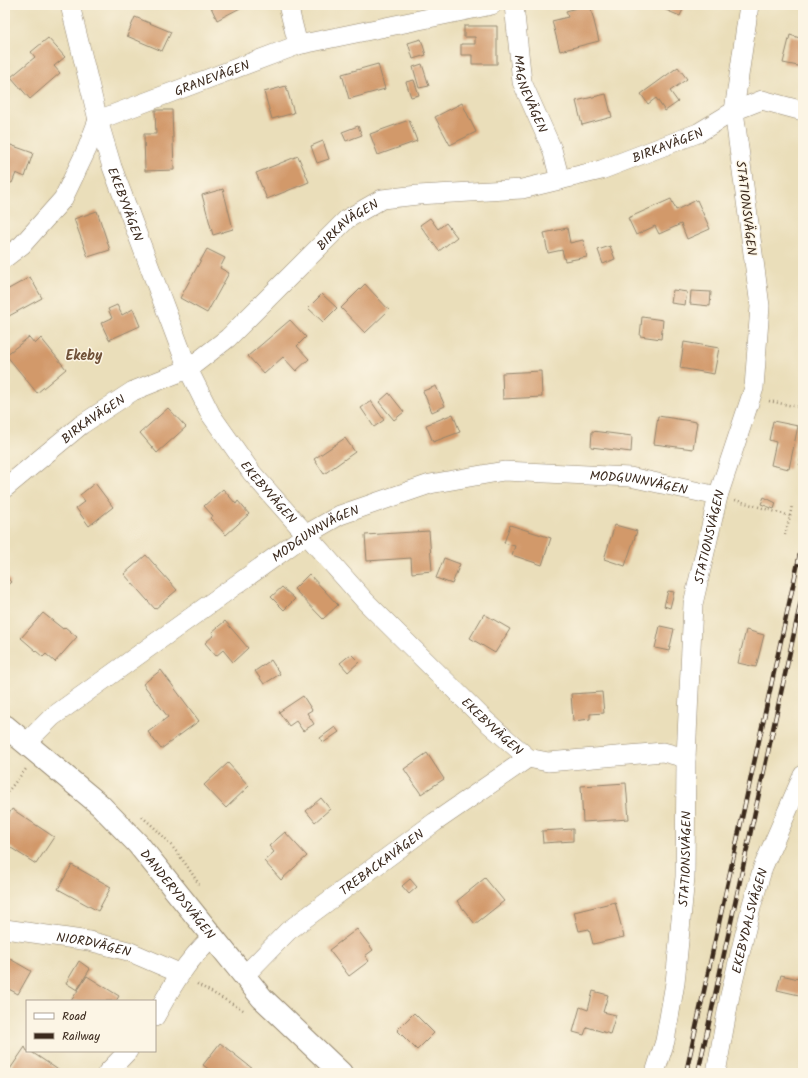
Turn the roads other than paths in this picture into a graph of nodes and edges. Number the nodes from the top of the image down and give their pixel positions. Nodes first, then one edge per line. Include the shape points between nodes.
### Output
1 (70, 5) edge
2 (288, 5) edge
3 (492, 5) edge
4 (514, 5) edge
5 (749, 5) edge
6 (298, 45) junction
7 (734, 110) junction
8 (803, 111) edge
9 (98, 120) junction
10 (560, 180) junction
11 (5, 258) edge
12 (188, 369) junction
13 (5, 488) edge
14 (723, 497) junction
15 (307, 534) junction
16 (5, 726) edge
17 (27, 742) junction
18 (528, 758) junction
19 (686, 758) junction
20 (803, 775) edge
21 (5, 929) edge
22 (213, 936) junction
23 (179, 974) junction
24 (244, 976) junction
25 (156, 1015) edge
26 (127, 1052) edge
27 (107, 1073) edge
28 (341, 1073) edge
29 (655, 1073) edge
30 (716, 1073) edge

1 - 9 street, EKEBYVÄGEN
2 - 6 street
3 - 6 street, GRANEVÄGEN
4 - 10 street, MAGNEVÄGEN via 522,82 552,149
5 - 7 street, STATIONSVÄGEN
6 - 9 street, GRANEVÄGEN
7 - 8 street, BIRKAVÄGEN via 762,100
7 - 10 street, BIRKAVÄGEN via 698,133 601,170
7 - 14 street, STATIONSVÄGEN via 760,306 754,388
9 - 11 street via 87,149 62,199 22,245
9 - 12 street, EKEBYVÄGEN via 112,167
10 - 12 street, BIRKAVÄGEN via 522,188 382,199 347,219 228,338
12 - 13 street, BIRKAVÄGEN via 133,391 81,425
12 - 15 street, EKEBYVÄGEN via 211,415 252,473
14 - 15 street, MODGUNNVÄGEN via 630,477 504,471 430,484 340,515
14 - 19 street, STATIONSVÄGEN via 693,604
15 - 17 street, MODGUNNVÄGEN via 52,717
15 - 18 street, EKEBYVÄGEN via 366,602 486,721
16 - 17 street, DANDERYDSVÄGEN
17 - 22 street, DANDERYDSVÄGEN via 100,805 138,844
18 - 19 street, EKEBYVÄGEN via 548,762 663,752
18 - 24 street, TREBACKAVÄGEN via 435,822 288,930
19 - 29 street, STATIONSVÄGEN via 685,877 675,983 665,1041
20 - 30 street, EKEBYDALSVÄGEN via 779,826 754,896 730,995
21 - 23 street, NIORDVÄGEN via 89,941 128,951
22 - 23 street
22 - 24 street, DANDERYDSVÄGEN
23 - 25 street
24 - 28 street, DANDERYDSVÄGEN via 262,998
26 - 27 street

